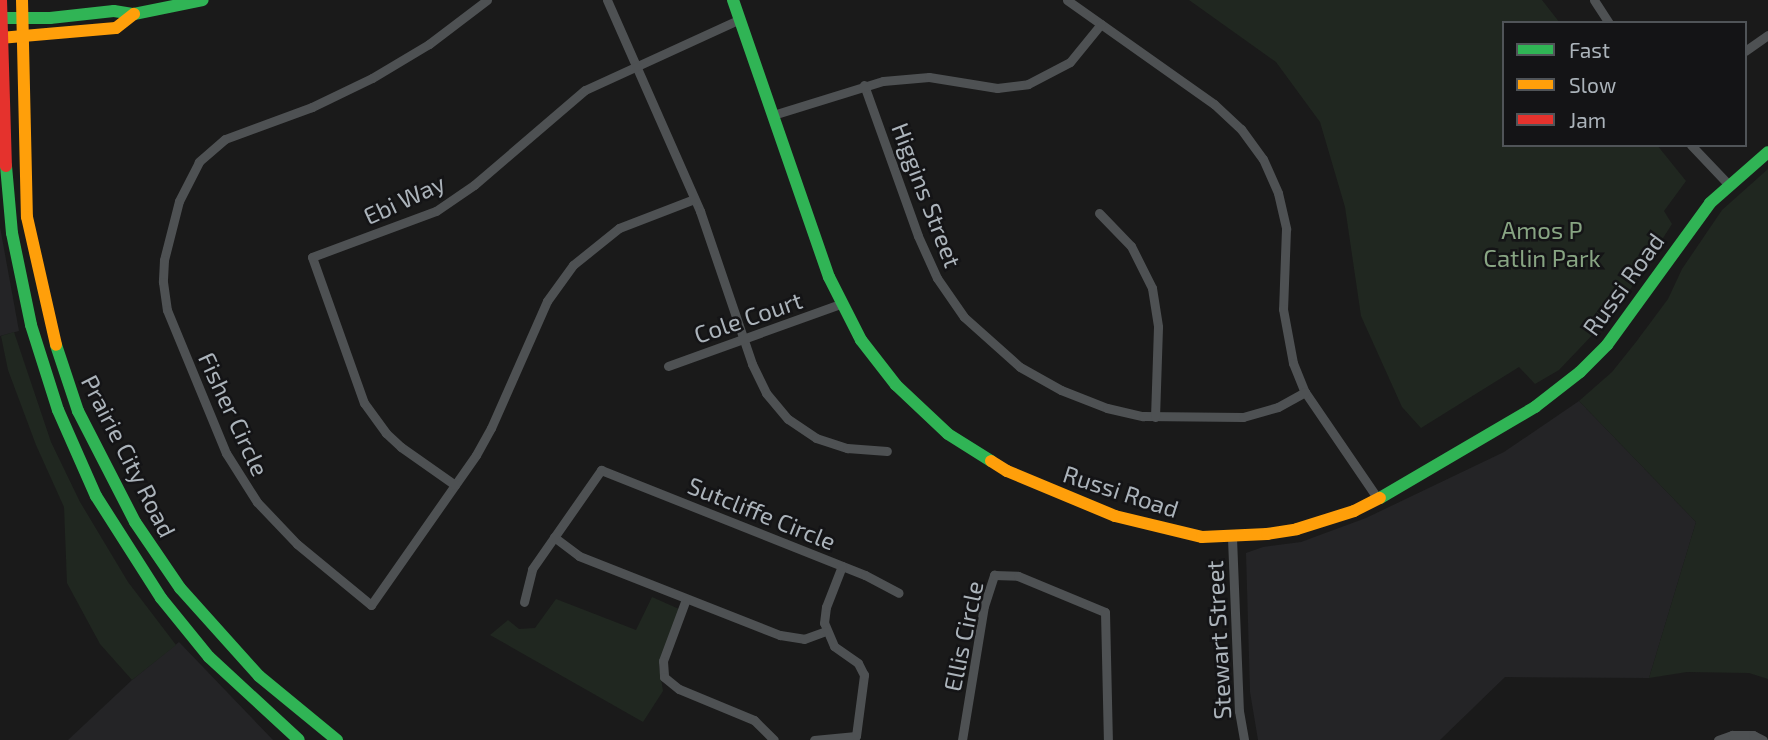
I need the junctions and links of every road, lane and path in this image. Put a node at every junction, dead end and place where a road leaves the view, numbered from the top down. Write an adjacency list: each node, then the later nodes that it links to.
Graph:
1 (1, 0): 10 (main road, Prairie City Road)
2 (22, 0): 11 (main road, Prairie City Road)
3 (203, 0): 9 (main road)
4 (487, 0): 34 (street, Fisher Circle)
5 (607, 0): 19 (street)
6 (733, 0): 12 (main road, Russi Road)
7 (1067, 0): 14 (street)
8 (1594, 0): 13 (street)
9 (134, 14): 11 (main road); 16 (main road)
10 (2, 18): 11 (main road); 17 (main road, Prairie City Road)
11 (23, 18): 16 (main road, Prairie City Road)
12 (740, 19): 19 (street, Ebi Way); 22 (main road, Russi Road)
13 (1608, 21)
14 (1101, 24): 21 (street); 31 (street)
15 (1768, 35): 18 (street)
16 (24, 36): 17 (main road); 44 (main road, Prairie City Road)
17 (2, 38): 20 (main road, Prairie City Road)
18 (1747, 50)
19 (635, 65): 26 (street); 34 (street, Ebi Way)
20 (1, 74): 43 (main road, Prairie City Road)
21 (864, 85): 22 (street); 32 (street, Higgins Street)
22 (773, 115): 28 (main road, Russi Road)
23 (1694, 147): 25 (street)
24 (1768, 152): 25 (main road, Russi Road)
25 (1728, 184): 35 (main road, Russi Road)
26 (694, 199): 29 (street); 34 (street, Fisher Circle)
27 (1099, 213): 32 (street)
28 (840, 304): 29 (street, Cole Court); 37 (main road, Russi Road)
29 (744, 338): 30 (street, Cole Court); 33 (street)
30 (668, 366)
31 (1305, 392): 32 (street, Higgins Street); 35 (street)
32 (1155, 416)
33 (887, 451)
34 (455, 485)
35 (1378, 499): 37 (main road, Russi Road)
36 (554, 537): 38 (street, Sutcliffe Circle); 40 (street); 41 (street)
37 (1232, 538): 49 (street, Stewart Street)
38 (842, 566): 39 (street); 42 (street, Sutcliffe Circle)
39 (899, 593)
40 (686, 599): 42 (street); 45 (street)
41 (524, 602)
42 (826, 631): 46 (street)
43 (299, 740)
44 (337, 740)
45 (774, 740)
46 (814, 740)
47 (962, 740): 48 (street, Ellis Circle)
48 (1108, 740)
49 (1244, 740)
50 (1718, 740): 51 (street)
51 (1763, 740)

